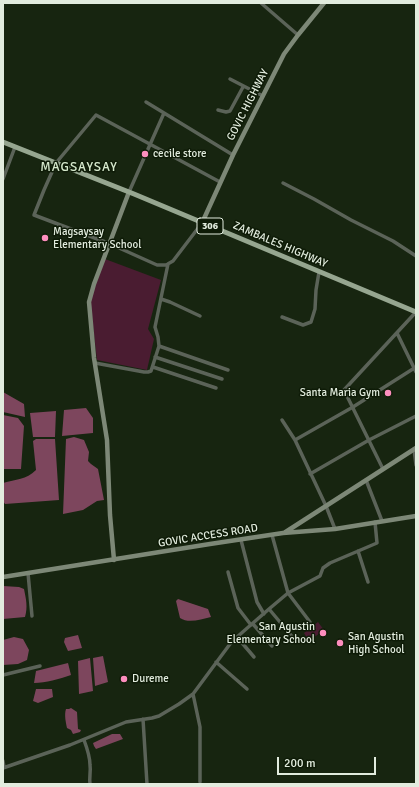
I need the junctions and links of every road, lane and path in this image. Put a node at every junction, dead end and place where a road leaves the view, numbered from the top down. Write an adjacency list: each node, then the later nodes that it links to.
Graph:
1 (261, 3): 3 (street)
2 (324, 3): 3 (main road, GOVIC HIGHWAY)
3 (298, 35): 6 (main road, GOVIC HIGHWAY)
4 (230, 80): 5 (street)
5 (244, 87): 6 (street); 8 (street)
6 (262, 96): 13 (main road, GOVIC HIGHWAY)
7 (146, 102): 9 (street)
8 (218, 110)
9 (164, 112): 11 (street); 13 (street)
10 (3, 142): 12 (main road, ZAMBALES HIGHWAY / 306)
11 (150, 144): 14 (street); 16 (street); 18 (street)
12 (15, 147): 14 (main road, ZAMBALES HIGHWAY / 306); 15 (street)
13 (233, 155): 16 (main road, GOVIC HIGHWAY)
14 (56, 163): 18 (main road, ZAMBALES HIGHWAY / 306); 20 (street)
15 (3, 179)
16 (220, 182): 19 (main road, GOVIC HIGHWAY)
17 (283, 183): 21 (street)
18 (129, 192): 19 (main road, ZAMBALES HIGHWAY / 306); 20 (main road)
19 (202, 223): 22 (street); 23 (main road, ZAMBALES HIGHWAY / 306)
20 (108, 243): 22 (street); 31 (main road)
21 (416, 256)
22 (168, 264): 24 (street)
23 (319, 272): 25 (main road, ZAMBALES HIGHWAY / 306); 27 (street)
24 (161, 299): 26 (street); 29 (street)
25 (416, 312): 28 (street)
26 (200, 316)
27 (282, 317)
28 (397, 333): 33 (street); 37 (street)
29 (159, 346): 30 (street); 34 (street)
30 (155, 357): 32 (street); 35 (street)
31 (95, 363): 32 (street); 56 (main road)
32 (152, 367): 36 (street)
33 (415, 369): 37 (street)
34 (228, 370)
35 (222, 379)
36 (216, 388)
37 (353, 407): 40 (street); 41 (street)
38 (416, 416): 41 (street)
39 (282, 420): 40 (street)
40 (295, 440): 45 (street)
41 (369, 440): 44 (street); 45 (street)
42 (415, 449): 43 (street); 44 (main road)
43 (416, 465)
44 (383, 469): 46 (main road)
45 (310, 474): 47 (street)
46 (366, 480): 47 (main road); 49 (street)
47 (326, 506): 51 (street); 52 (main road)
48 (416, 516): 49 (main road, GOVIC ACCESS ROAD)
49 (382, 521): 50 (main road, GOVIC ACCESS ROAD)
50 (375, 522): 51 (main road, GOVIC ACCESS ROAD); 55 (street)
51 (335, 529): 52 (main road, GOVIC ACCESS ROAD)
52 (283, 533): 53 (main road, GOVIC ACCESS ROAD)
53 (272, 535): 54 (main road, GOVIC ACCESS ROAD); 61 (street)
54 (241, 540): 56 (main road, GOVIC ACCESS ROAD); 63 (street)
55 (358, 551): 60 (street); 61 (street)
56 (114, 560): 58 (main road, GOVIC ACCESS ROAD)
57 (228, 572): 66 (street)
58 (28, 573): 59 (main road, GOVIC ACCESS ROAD); 64 (street)
59 (3, 577)
60 (368, 582)
61 (288, 593): 62 (street); 65 (street)
62 (269, 609): 63 (street); 68 (street)
63 (264, 614): 66 (street)
64 (32, 616)
65 (310, 622)
66 (252, 624): 67 (street); 69 (street)
67 (237, 637): 70 (street); 71 (street)
68 (296, 640)
69 (272, 646)
70 (254, 657)
71 (216, 662): 74 (street); 75 (street)
72 (40, 666): 73 (street)
73 (3, 675)
74 (247, 689)
75 (193, 694): 76 (street); 80 (street)
76 (143, 719): 77 (street); 82 (street)
77 (84, 740): 79 (street); 81 (street)
78 (3, 761): 79 (street)
79 (4, 767)
80 (200, 782)
81 (90, 784)
82 (147, 784)

